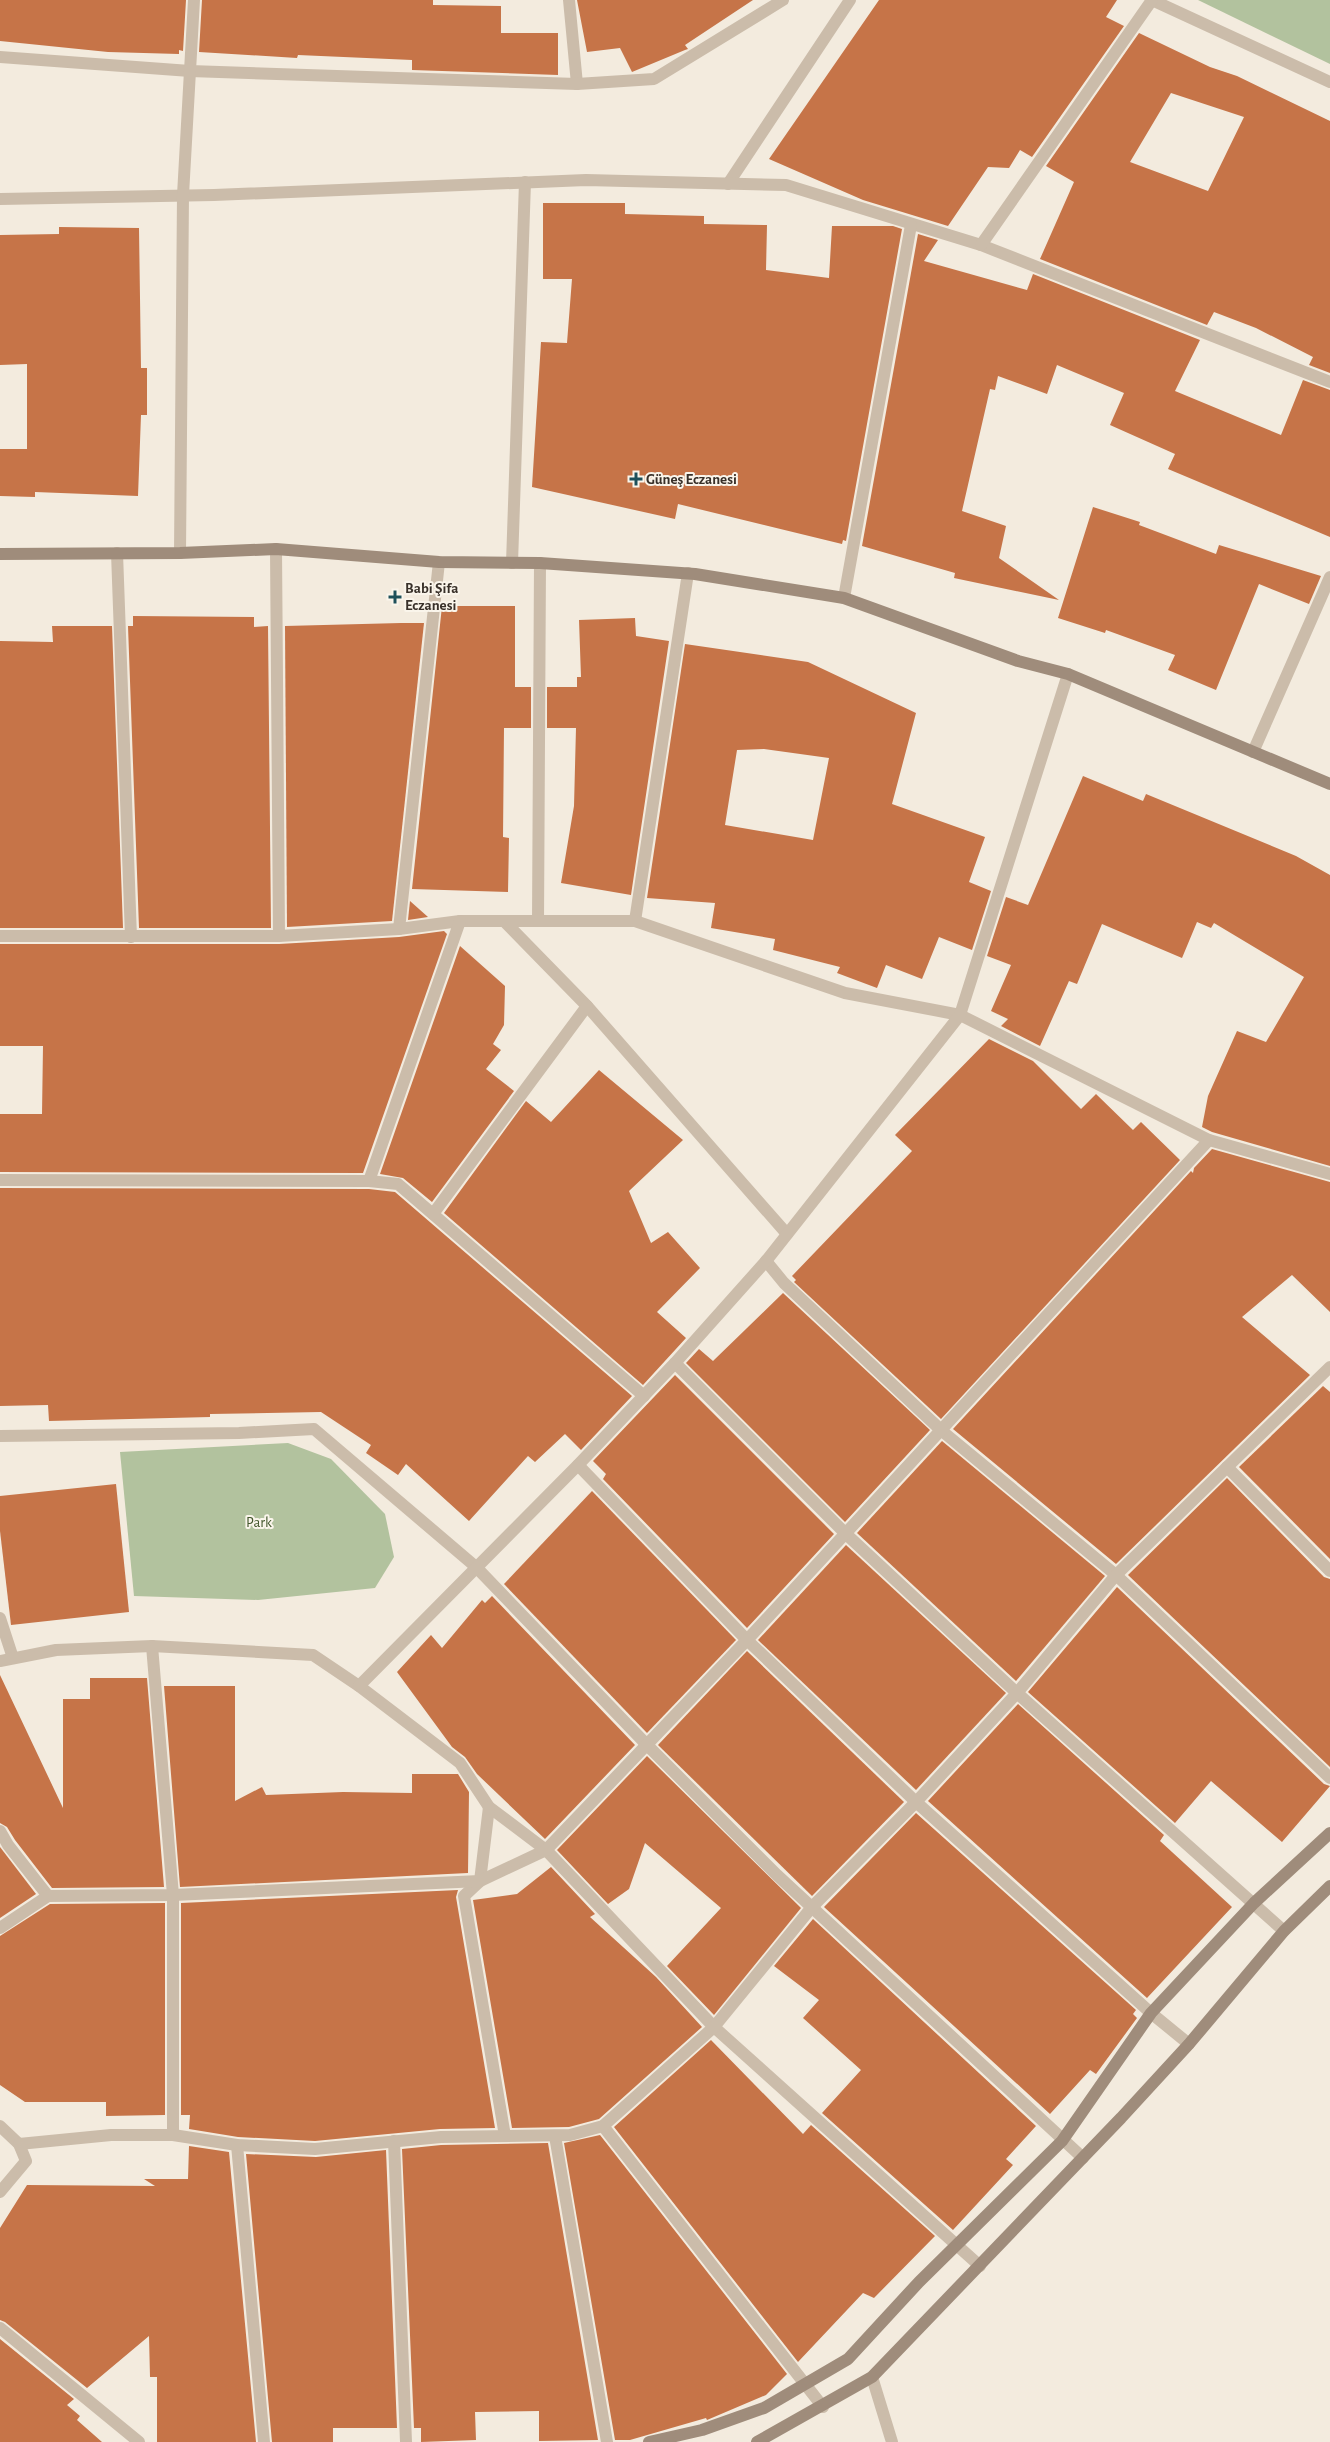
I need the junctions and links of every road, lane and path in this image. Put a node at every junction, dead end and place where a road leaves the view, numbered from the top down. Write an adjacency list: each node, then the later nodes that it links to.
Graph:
1 (194, 0): 6 (street)
2 (569, 0): 8 (street)
3 (782, 0): 8 (street)
4 (848, 1): 10 (street)
5 (0, 57): 6 (street)
6 (190, 71): 8 (street); 11 (street)
7 (1330, 82): 14 (street)
8 (577, 84)
9 (525, 182): 10 (street); 11 (street); 21 (street)
10 (728, 184): 13 (street)
11 (183, 195): 12 (street); 18 (street)
12 (0, 199)
13 (911, 225): 14 (street); 25 (street)
14 (981, 246): 15 (street)
15 (1330, 382)
16 (276, 549): 18 (main road); 20 (main road); 35 (street)
17 (117, 553): 18 (main road); 19 (main road); 36 (street)
18 (180, 553)
19 (0, 554)
20 (439, 562): 21 (main road); 33 (street)
21 (512, 563): 22 (main road)
22 (540, 563): 23 (main road); 31 (street)
23 (688, 573): 25 (main road); 32 (street)
24 (1330, 577): 27 (street)
25 (844, 598): 26 (main road)
26 (1068, 674): 27 (main road); 38 (street)
27 (1254, 752): 28 (main road)
28 (1330, 784)
29 (460, 921): 30 (street); 33 (street); 42 (street)
30 (504, 921): 31 (street); 37 (street)
31 (538, 921): 32 (street)
32 (635, 921): 38 (street)
33 (399, 929): 35 (street)
34 (0, 936): 36 (street)
35 (279, 936): 36 (street)
36 (132, 937)
37 (587, 1006): 43 (street); 44 (street)
38 (960, 1015): 39 (street); 44 (street)
39 (1209, 1140): 40 (street); 49 (street)
40 (1330, 1174)
41 (0, 1180): 42 (street)
42 (369, 1181): 43 (street)
43 (433, 1214): 48 (street)
44 (787, 1234): 45 (street)
45 (766, 1261): 46 (street); 49 (street)
46 (675, 1363): 48 (street); 53 (street)
47 (1329, 1371): 52 (street)
48 (644, 1396): 51 (street)
49 (942, 1431): 53 (street); 56 (street)
50 (0, 1436): 54 (street)
51 (578, 1465): 54 (street); 58 (street)
52 (1227, 1467): 55 (street); 56 (street)
53 (846, 1534): 58 (street); 62 (street)
54 (476, 1567): 61 (street); 63 (street)
55 (1330, 1571)
56 (1116, 1575): 62 (street); 64 (street)
57 (0, 1618): 60 (street)
58 (747, 1640): 63 (street); 65 (street)
59 (152, 1646): 60 (street); 61 (street); 72 (street)
60 (6, 1659)
61 (359, 1686): 66 (street)
62 (1017, 1693): 65 (street); 74 (street)
63 (648, 1745): 69 (street); 75 (street)
64 (1330, 1778)
65 (916, 1802): 75 (street); 78 (street)
66 (489, 1807): 69 (street); 70 (street)
67 (0, 1831): 73 (street)
68 (1330, 1833): 74 (main road)
69 (546, 1850): 70 (street); 79 (street)
70 (480, 1881): 72 (street); 84 (street)
71 (1330, 1886): 77 (main road)
72 (173, 1895): 73 (street); 83 (street)
73 (48, 1896): 76 (street)
74 (1254, 1903): 77 (street); 78 (main road)
75 (812, 1907): 79 (street); 86 (street)
76 (0, 1928)
77 (1284, 1931): 80 (main road)
78 (1151, 2012): 80 (street); 86 (main road)
79 (714, 2027): 82 (street); 92 (street)
80 (1189, 2044): 90 (main road)
81 (0, 2126): 88 (street)
82 (603, 2126): 85 (street); 96 (street)
83 (173, 2135): 88 (street); 89 (street)
84 (505, 2136): 85 (street); 87 (street)
85 (555, 2136): 101 (street)
86 (1062, 2140): 90 (street); 92 (main road)
87 (394, 2141): 89 (street); 100 (street)
88 (19, 2144): 91 (street)
89 (237, 2145): 99 (street)
90 (1083, 2158): 93 (main road)
91 (0, 2192)
92 (957, 2246): 93 (street); 96 (main road)
93 (980, 2266): 95 (main road)
94 (0, 2328): 98 (street)
95 (872, 2378): 97 (main road); 104 (street)
96 (805, 2385): 97 (street); 102 (main road)
97 (823, 2407): 103 (main road)
98 (140, 2442)
99 (264, 2442)
100 (406, 2442)
101 (607, 2442)
102 (649, 2442)
103 (757, 2442)
104 (892, 2442)

